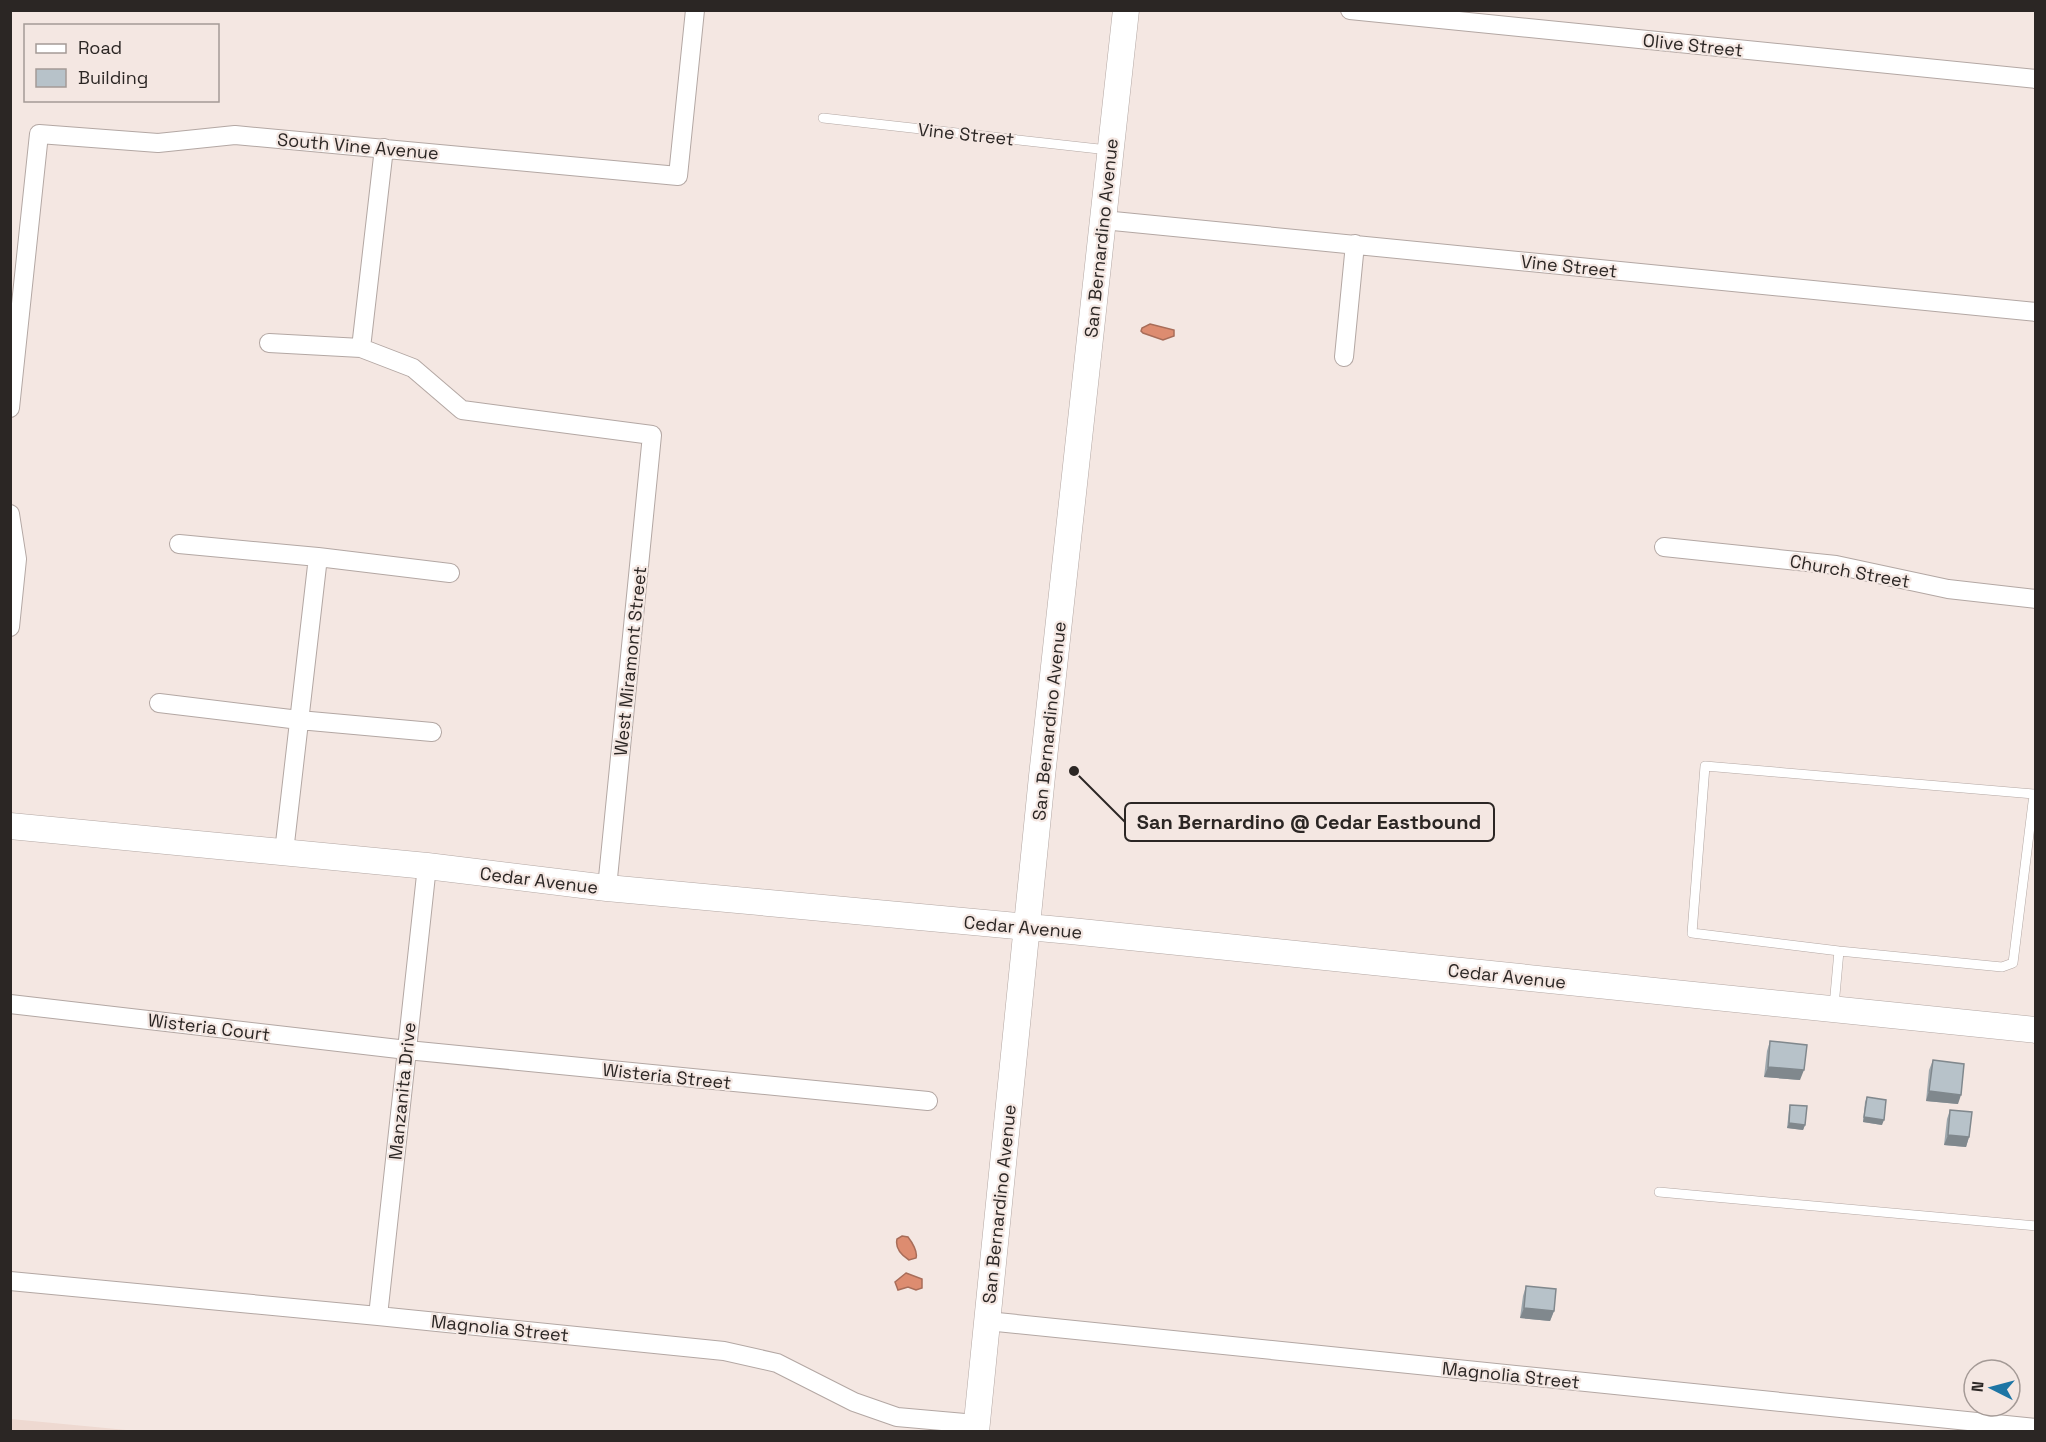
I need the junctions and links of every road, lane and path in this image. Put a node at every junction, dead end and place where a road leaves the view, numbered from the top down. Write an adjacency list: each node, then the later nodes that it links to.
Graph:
1 (695, 10): 7 (street, South Vine Avenue)
2 (1126, 10): 8 (main road, San Bernardino Avenue)
3 (1350, 10): 4 (street, Olive Street)
4 (1430, 15): 5 (street, Olive Street)
5 (2036, 79)
6 (823, 118): 8 (lane, Vine Street)
7 (384, 148): 13 (street); 15 (street, South Vine Avenue)
8 (1110, 150): 9 (main road, San Bernardino Avenue)
9 (1103, 220): 10 (street, Vine Street); 30 (main road, San Bernardino Avenue)
10 (1355, 244): 11 (street, Vine Street); 14 (street)
11 (2036, 312)
12 (269, 343): 13 (street)
13 (361, 348): 29 (street, West Miramont Street)
14 (1344, 357)
15 (10, 408)
16 (10, 514): 22 (street)
17 (178, 544): 19 (street)
18 (1664, 547): 21 (street, Church Street)
19 (318, 557): 20 (street); 24 (street)
20 (450, 573)
21 (2036, 599)
22 (10, 627)
23 (159, 703): 24 (street)
24 (299, 720): 25 (street); 27 (street)
25 (432, 732)
26 (10, 826): 27 (main road, Cedar Avenue)
27 (284, 852): 28 (main road, Cedar Avenue)
28 (427, 866): 29 (main road, Cedar Avenue); 35 (street, Manzanita Drive)
29 (607, 888): 30 (main road, Cedar Avenue)
30 (1027, 927): 33 (main road, Cedar Avenue); 41 (main road, San Bernardino Avenue)
31 (1839, 951): 31 (lane); 33 (lane)
32 (10, 1004): 35 (street, Wisteria Court)
33 (1833, 1009): 34 (main road, Cedar Avenue)
34 (2036, 1030)
35 (407, 1050): 36 (street, Wisteria Street); 40 (street, Manzanita Drive)
36 (928, 1101)
37 (1659, 1192): 38 (lane)
38 (2036, 1226)
39 (10, 1281): 40 (street, Magnolia Street)
40 (378, 1316): 42 (street, Magnolia Street)
41 (987, 1321): 42 (main road, San Bernardino Avenue); 43 (street, Magnolia Street)
42 (976, 1428)
43 (2036, 1428)

